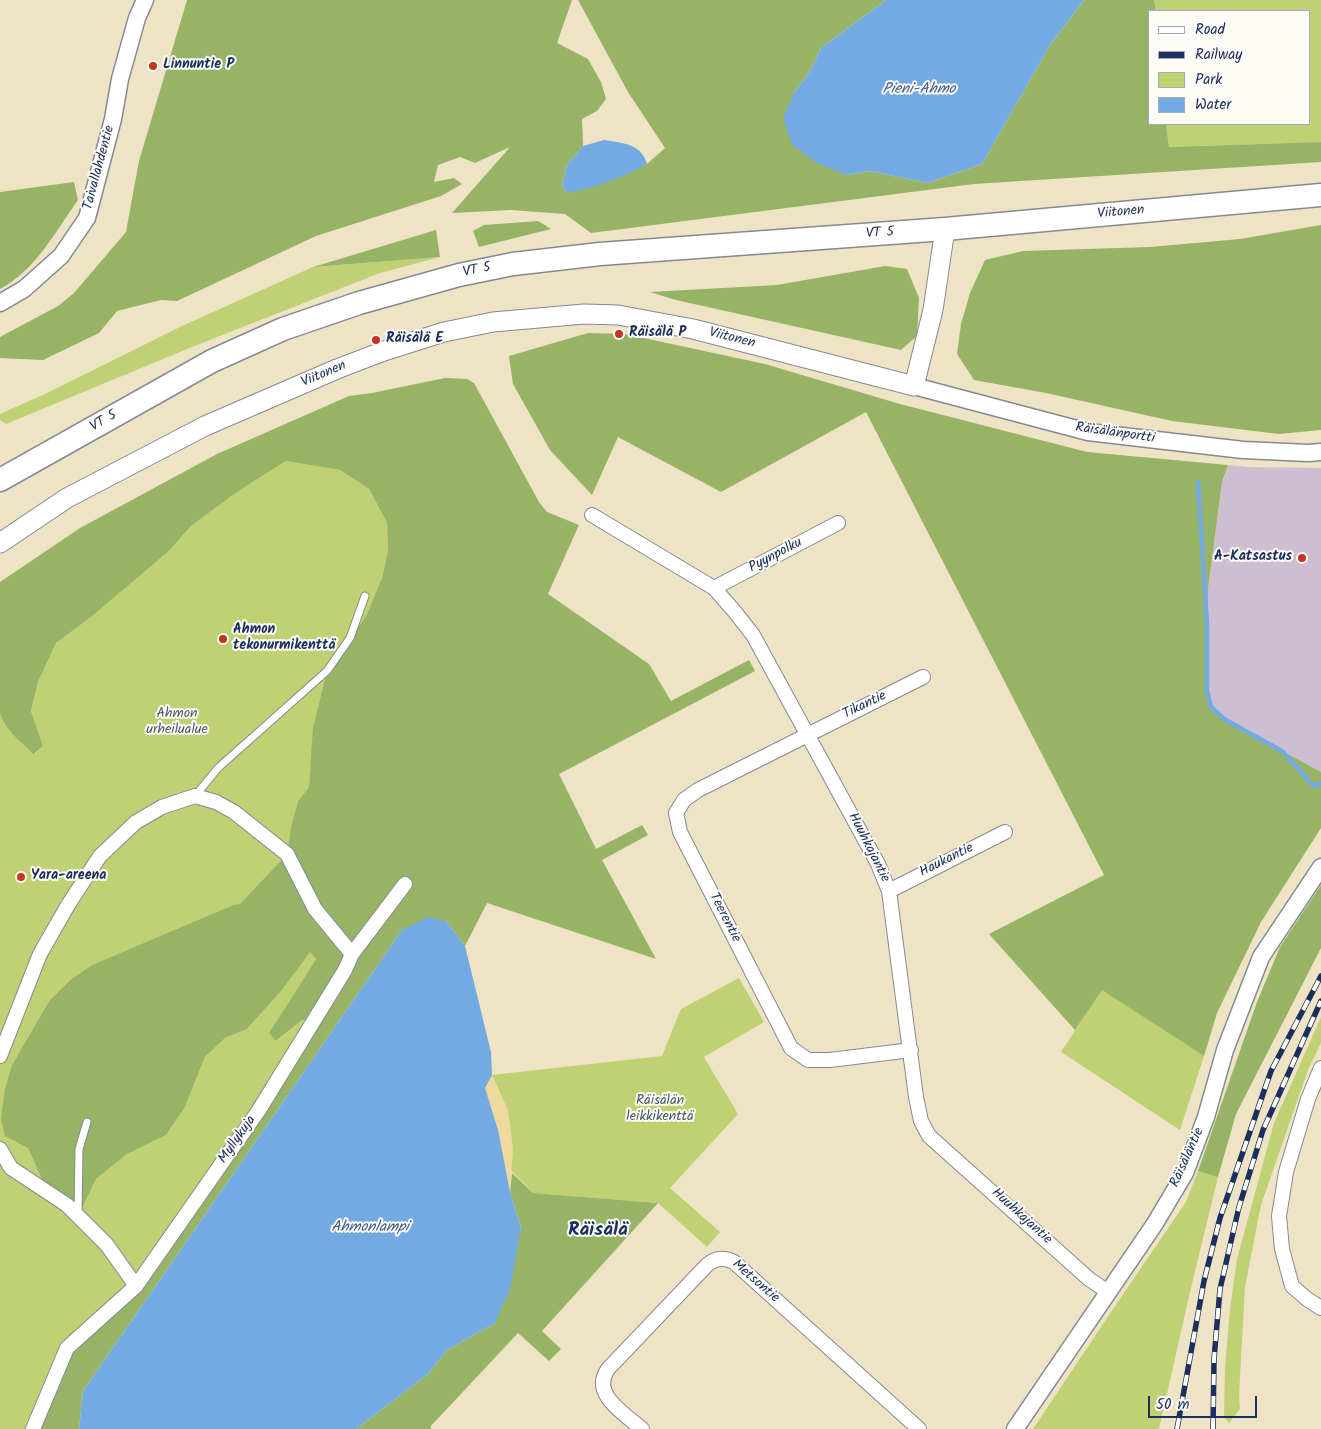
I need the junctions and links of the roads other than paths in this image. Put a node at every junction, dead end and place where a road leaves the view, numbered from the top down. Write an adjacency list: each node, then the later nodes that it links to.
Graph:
1 (145, 0): 4 (street, Taivallahdentie)
2 (1321, 195): 3 (highway, Viitonen)
3 (945, 229): 5 (main road); 7 (highway, VT 5)
4 (0, 303)
5 (914, 386): 6 (street, Räisälänportti); 12 (main road, Viitonen)
6 (1321, 452)
7 (48, 454): 8 (highway, VT 5); 9 (highway, VT 5)
8 (0, 480)
9 (0, 486)
10 (592, 514): 13 (street, Huuhkajantie)
11 (838, 523): 13 (street, Pyynpolku)
12 (0, 543)
13 (714, 588): 16 (street, Huuhkajantie)
14 (365, 596): 17 (lane)
15 (922, 677): 16 (street, Tikantie)
16 (807, 734): 21 (street, Huuhkajantie); 23 (street, Teerentie)
17 (195, 796): 22 (street); 24 (street)
18 (1005, 832): 21 (street, Haukantie)
19 (1321, 866): 30 (street, Räisäläntie)
20 (405, 884): 22 (street, Myllykuja)
21 (889, 891): 23 (street, Huuhkajantie)
22 (352, 954): 29 (street, Myllykuja)
23 (911, 1050): 30 (street, Huuhkajantie)
24 (0, 1056)
25 (1321, 1068): 31 (street)
26 (87, 1122): 28 (lane)
27 (0, 1149): 28 (street)
28 (78, 1216): 29 (street)
29 (136, 1286): 32 (street, Myllykuja)
30 (1108, 1292): 35 (street, Räisäläntie)
31 (1321, 1308)
32 (33, 1429)
33 (642, 1429): 34 (street, Metsontie)
34 (919, 1429)
35 (1015, 1429)

